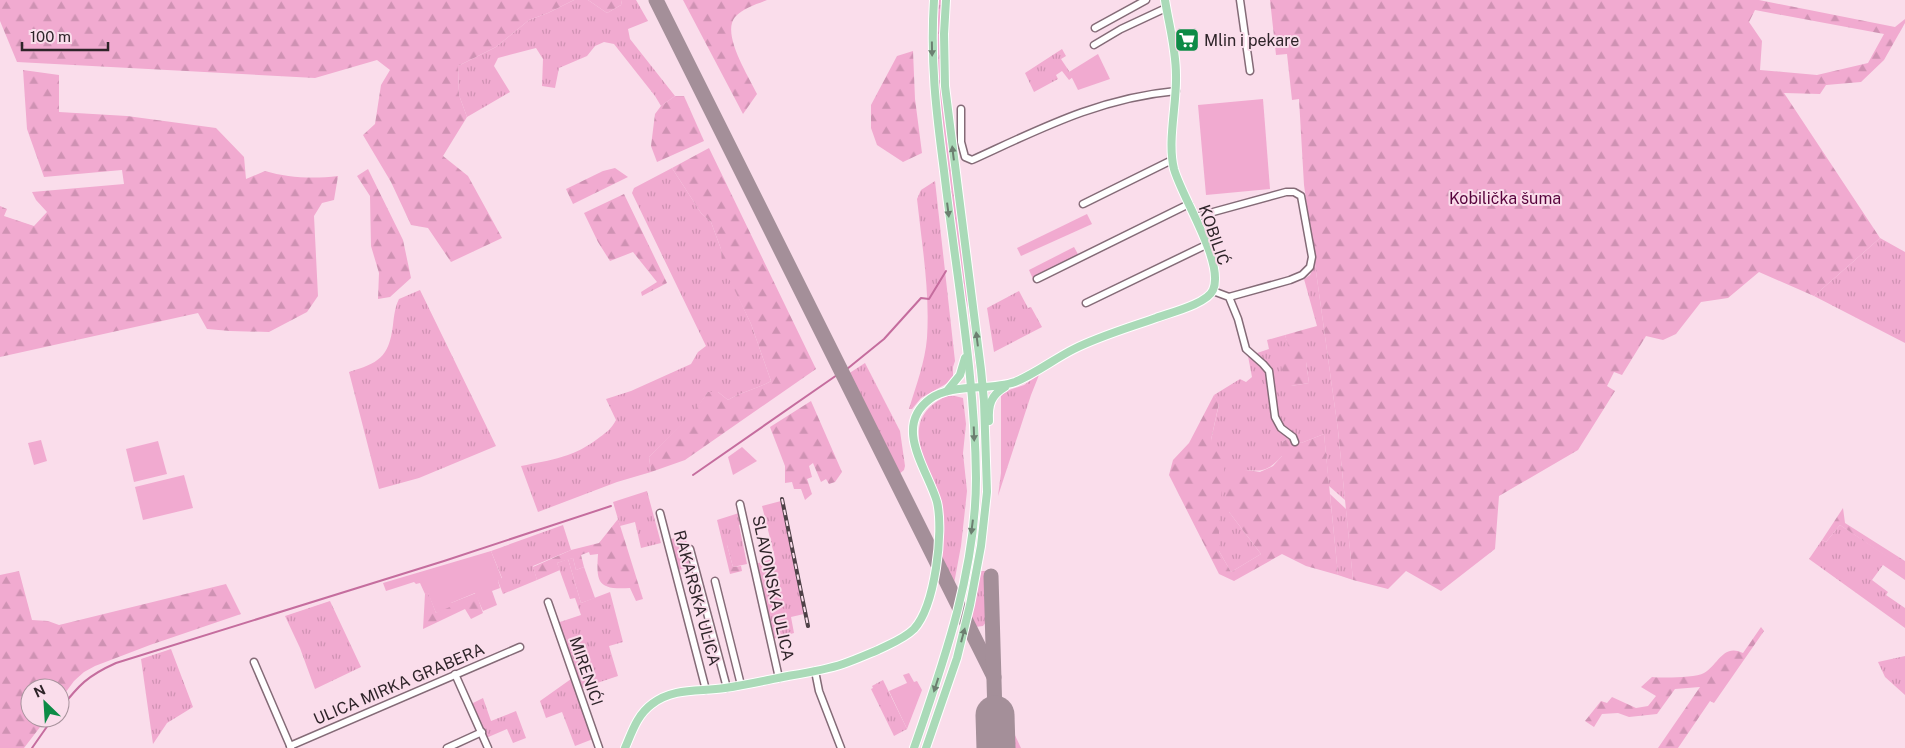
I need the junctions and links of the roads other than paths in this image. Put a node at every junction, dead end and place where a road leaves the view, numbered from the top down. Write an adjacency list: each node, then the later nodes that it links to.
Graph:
1 (934, 0): 20 (main road, one-way to 20)
2 (946, 0): 22 (main road, one-way to 2)
3 (1146, 0): 6 (street)
4 (1240, 0): 8 (street)
5 (1166, 4): 7 (street); 9 (main road, KOBILIĆ)
6 (1095, 28)
7 (1094, 45)
8 (1250, 71)
9 (1176, 91): 10 (street); 11 (main road, KOBILIĆ)
10 (961, 109)
11 (1172, 160): 12 (street); 13 (main road, KOBILIĆ)
12 (1083, 204)
13 (1189, 204): 14 (main road, KOBILIĆ); 16 (street)
14 (1195, 218): 15 (main road, KOBILIĆ); 18 (street)
15 (1206, 245): 17 (main road, KOBILIĆ); 19 (street)
16 (1037, 279)
17 (1213, 291): 18 (street); 21 (main road, KOBILIĆ)
18 (1229, 297): 25 (street)
19 (1086, 303)
20 (967, 352): 23 (main road); 24 (main road)
21 (1009, 384): 22 (main road, KOBILIĆ); 26 (main road)
22 (982, 388): 23 (main road, KOBILIĆ); 26 (main road)
23 (971, 389): 24 (main road, KOBILIĆ); 47 (main road, one-way to 47)
24 (946, 392): 34 (main road, RAKARSKA ULICA)
25 (1295, 442)
26 (986, 468): 48 (main road, one-way to 26)
27 (740, 504): 36 (street, SLAVONSKA ULICA)
28 (660, 513): 39 (street, RAKARSKA ULICA)
29 (690, 549): 38 (street)
30 (715, 580): 37 (street)
31 (548, 602): 44 (street, MIRENIĆI)
32 (520, 647): 35 (street, ULICA MIRKA GRABERA)
33 (254, 662): 41 (street)
34 (815, 671): 36 (main road, RAKARSKA ULICA); 46 (street)
35 (456, 674): 40 (street); 41 (street, ULICA MIRKA GRABERA)
36 (778, 678): 37 (main road, RAKARSKA ULICA)
37 (741, 685): 38 (main road, RAKARSKA ULICA)
38 (727, 688): 39 (main road, RAKARSKA ULICA)
39 (706, 690): 45 (main road, RAKARSKA ULICA)
40 (482, 732): 42 (street); 43 (street)
41 (290, 747)
42 (447, 748)
43 (488, 748)
44 (599, 748)
45 (625, 748)
46 (841, 748)
47 (914, 748)
48 (926, 748)

